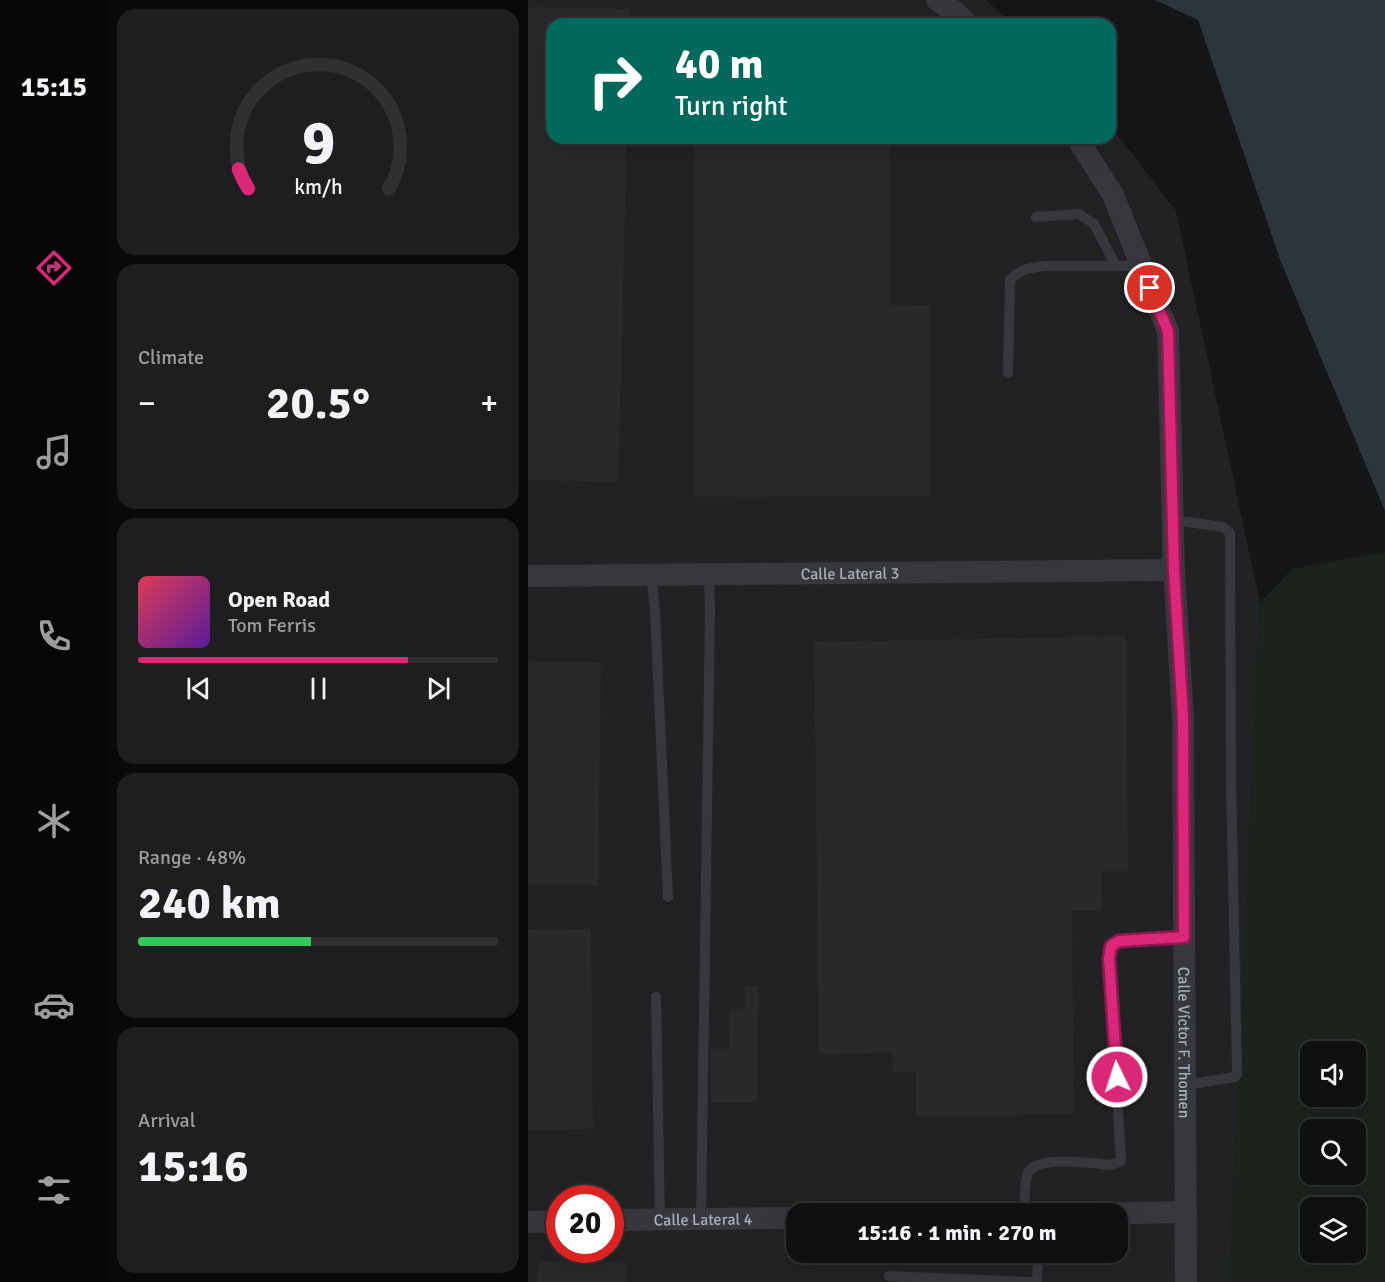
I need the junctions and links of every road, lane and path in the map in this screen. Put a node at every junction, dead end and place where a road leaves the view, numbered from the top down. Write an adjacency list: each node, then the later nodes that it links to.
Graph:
1 (937, 0): 2 (street)
2 (962, 18)
3 (1081, 144): 6 (street, Calle Víctor F. Thomen)
4 (1036, 217): 5 (lane)
5 (1116, 266): 6 (lane); 7 (lane)
6 (1141, 266): 8 (street, Calle Víctor F. Thomen)
7 (1008, 373)
8 (1173, 520): 9 (street, Calle Víctor F. Thomen); 16 (lane)
9 (1174, 570): 11 (street, Calle Lateral 3); 14 (street, Calle Víctor F. Thomen)
10 (651, 574): 11 (street, Calle Lateral 3); 12 (street, Calle Lateral 3); 13 (lane)
11 (709, 574): 21 (lane)
12 (528, 576)
13 (668, 897)
14 (1184, 937): 16 (street, Calle Víctor F. Thomen); 17 (lane)
15 (656, 997): 22 (lane)
16 (1185, 1085): 18 (street, Calle Víctor F. Thomen)
17 (1025, 1203)
18 (1185, 1212): 19 (street); 30 (street, Calle Víctor F. Thomen)
19 (1128, 1213)
20 (786, 1218): 21 (street, Calle Lateral 4)
21 (701, 1219): 22 (street, Calle Lateral 4)
22 (660, 1220): 24 (street, Calle Lateral 4)
23 (546, 1221): 25 (street)
24 (624, 1221)
25 (528, 1222)
26 (1038, 1263): 29 (lane)
27 (890, 1276): 28 (lane)
28 (1030, 1282)
29 (1037, 1282)
30 (1186, 1282)

